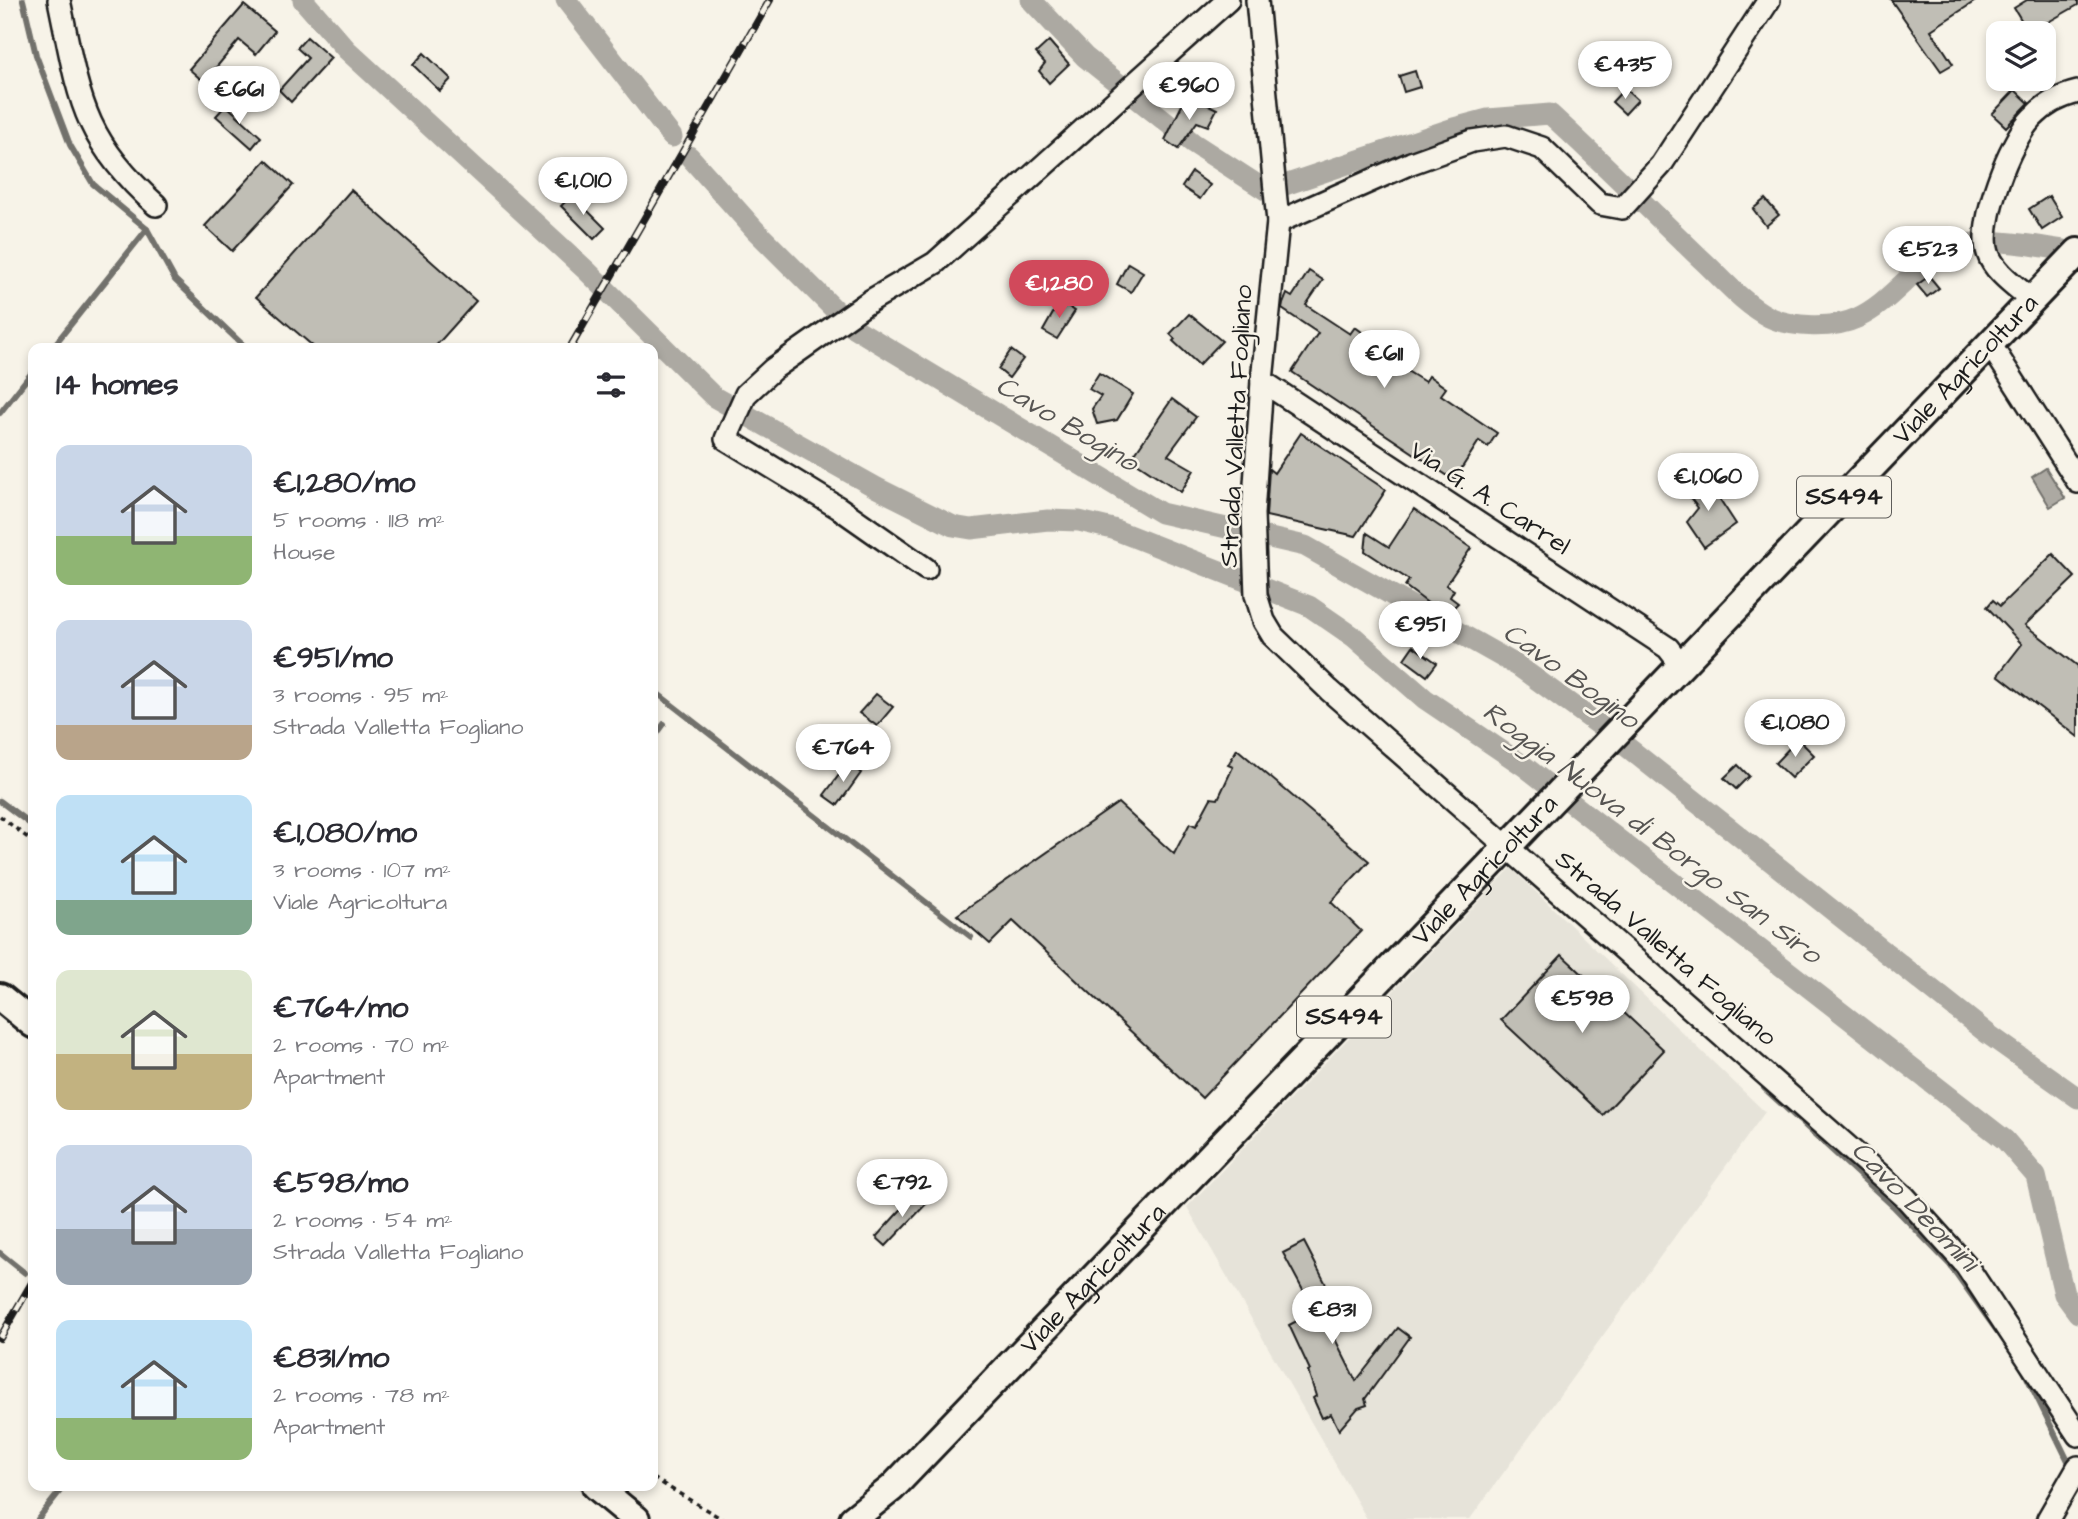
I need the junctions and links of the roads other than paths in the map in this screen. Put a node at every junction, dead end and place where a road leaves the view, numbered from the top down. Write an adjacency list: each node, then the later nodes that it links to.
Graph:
1 (60, 0): 6 (street)
2 (1228, 0): 13 (street)
3 (1257, 0): 7 (street, Strada Valletta Fogliano)
4 (1769, 0): 7 (street)
5 (2078, 92): 9 (street)
6 (156, 205)
7 (1277, 214): 11 (street, Strada Valletta Fogliano)
8 (2071, 260): 9 (main road, Viale Agricoltura / SS494)
9 (2032, 300): 10 (main road, Viale Agricoltura / SS494)
10 (1990, 344): 12 (street); 14 (main road, Viale Agricoltura / SS494)
11 (1262, 381): 14 (street, Via G. A. Carrel); 15 (street, Strada Valletta Fogliano)
12 (2078, 482)
13 (926, 569)
14 (1682, 666): 15 (main road, Viale Agricoltura / SS494)
15 (1507, 846): 18 (street, Strada Valletta Fogliano); 20 (main road, Viale Agricoltura / SS494)
16 (0, 997): 17 (main road)
17 (28, 1020)
18 (2078, 1435)
19 (2074, 1473): 25 (street)
20 (892, 1488): 23 (main road, Viale Agricoltura / SS494); 24 (main road, Viale Agricoltura / SS494)
21 (602, 1491): 22 (main road)
22 (636, 1519)
23 (853, 1519)
24 (873, 1519)
25 (2048, 1519)

